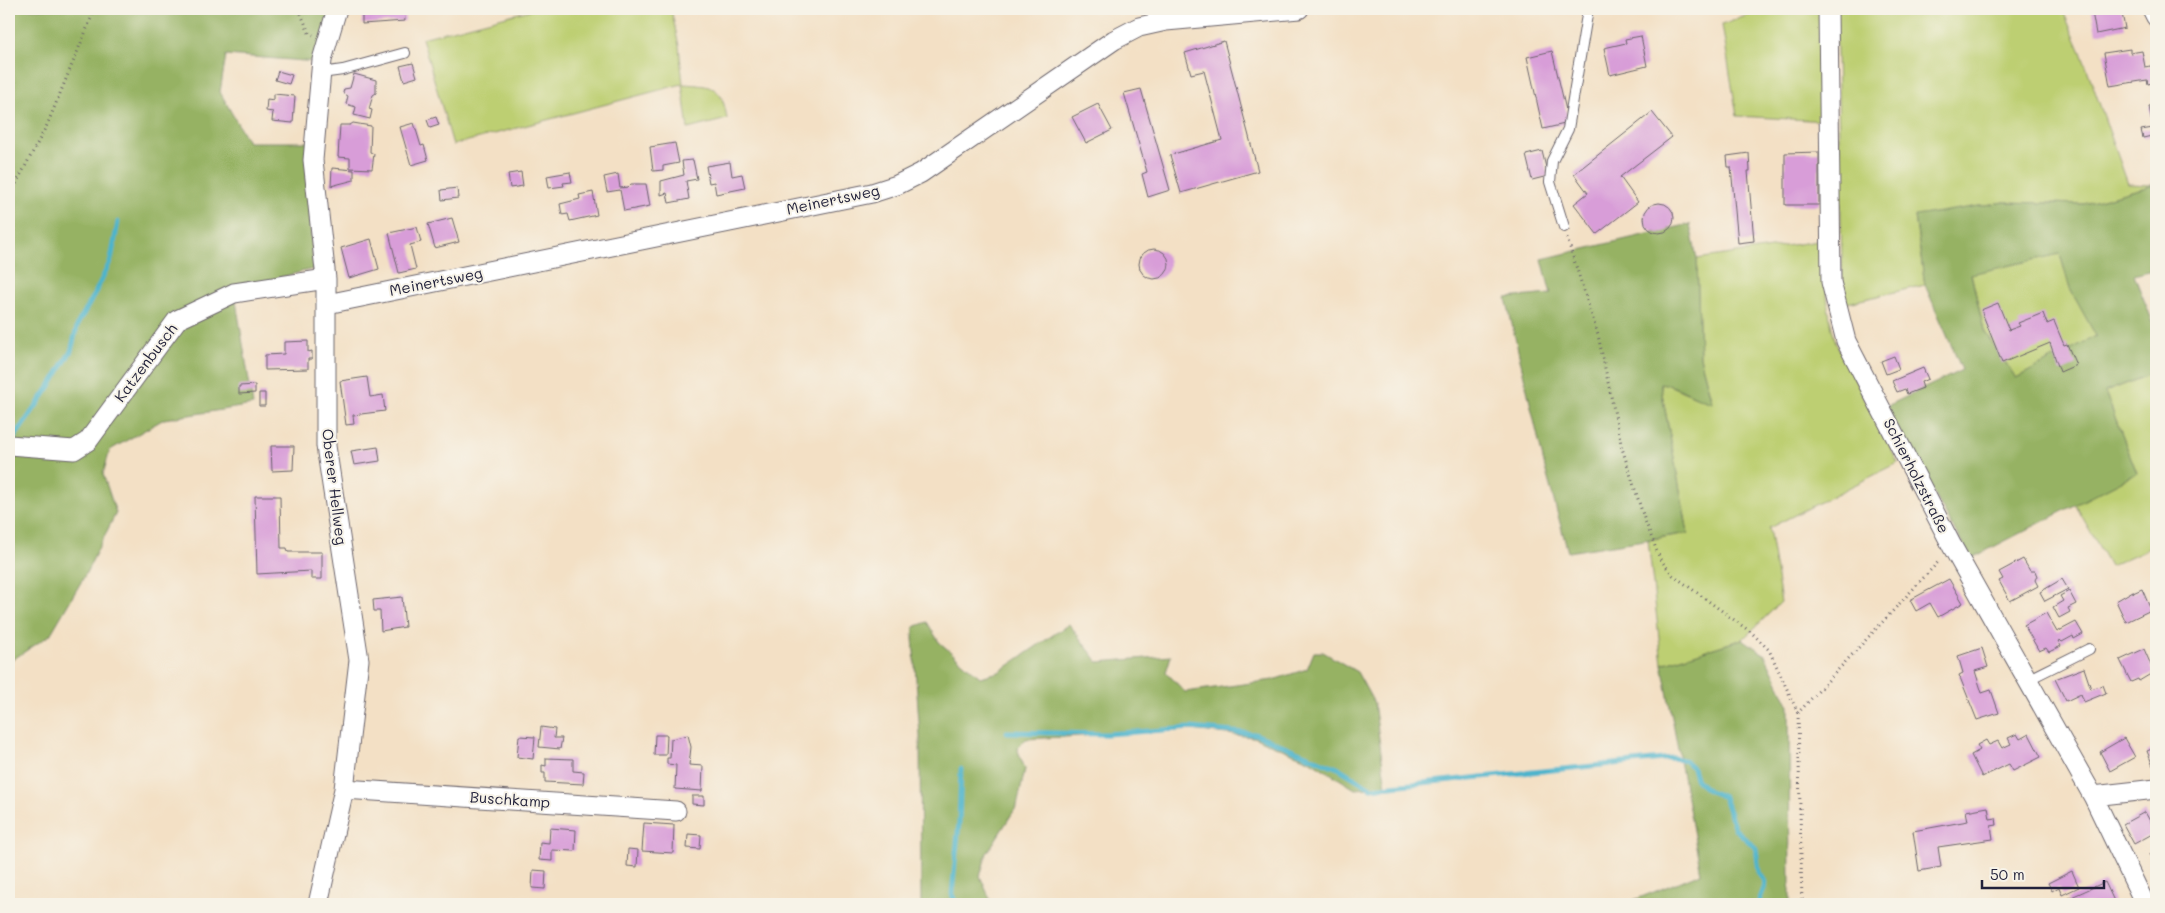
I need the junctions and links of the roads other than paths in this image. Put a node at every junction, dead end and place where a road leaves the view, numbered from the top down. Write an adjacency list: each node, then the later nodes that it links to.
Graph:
1 (337, 9): 8 (street, Oberer Hellweg)
2 (1299, 9): 11 (street, Meinertsweg)
3 (1588, 9): 9 (lane)
4 (1828, 9): 14 (street, Schierholzstraße)
5 (2152, 9): 6 (street)
6 (2156, 17)
7 (405, 53): 8 (lane)
8 (321, 73): 10 (street, Oberer Hellweg)
9 (1564, 227)
10 (326, 279): 11 (street, Oberer Hellweg); 12 (street, Katzenbusch)
11 (326, 304): 15 (street, Oberer Hellweg)
12 (9, 445)
13 (2090, 649): 14 (lane)
14 (2027, 680): 17 (street, Schierholzstraße)
15 (344, 789): 18 (street, Buschkamp); 19 (street, Oberer Hellweg)
16 (2156, 789): 17 (street)
17 (2093, 796): 20 (street, Schierholzstraße)
18 (676, 811)
19 (318, 904)
20 (2145, 904)

